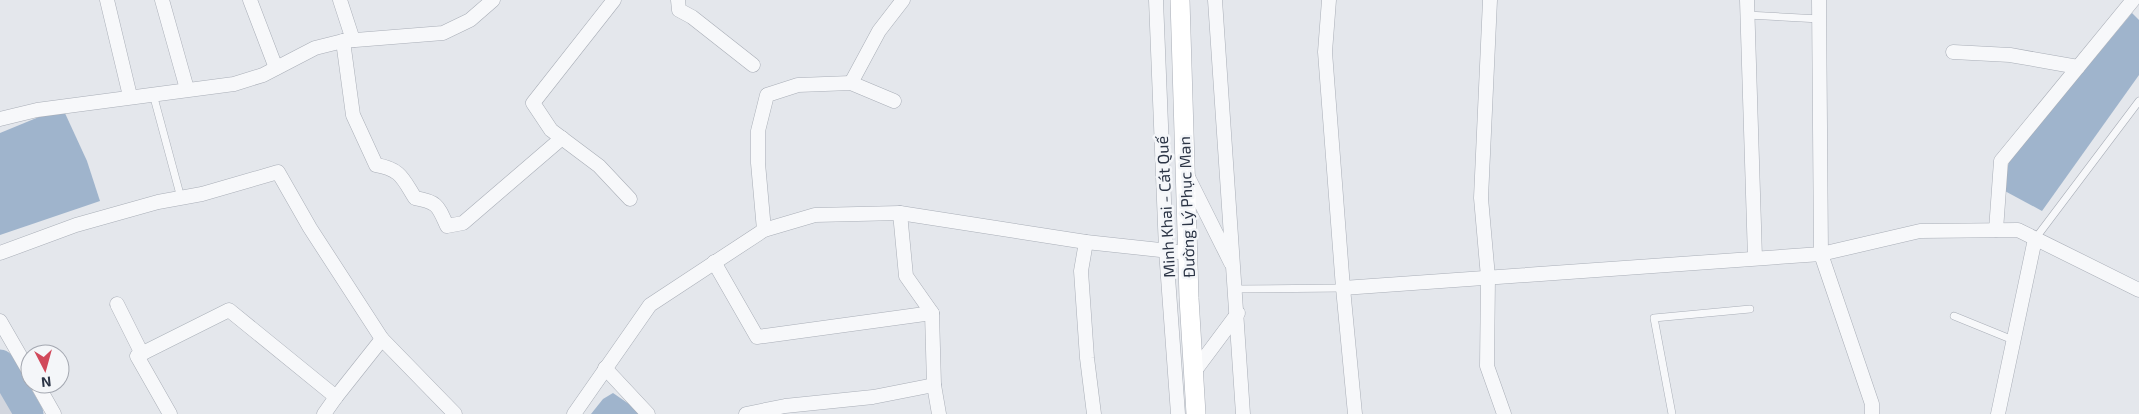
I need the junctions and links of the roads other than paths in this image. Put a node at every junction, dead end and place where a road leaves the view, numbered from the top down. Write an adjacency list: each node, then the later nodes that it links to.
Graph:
1 (107, 0): 27 (street)
2 (162, 0): 25 (street)
3 (250, 0): 23 (street)
4 (340, 0): 19 (street)
5 (493, 0): 19 (street)
6 (614, 0): 31 (street)
7 (678, 0): 21 (street)
8 (903, 0): 24 (street)
9 (1156, 0): 40 (street, Minh Khai - Cát Quế)
10 (1180, 0): 32 (main road, Đường Lý Phục Man)
11 (1215, 0): 46 (street)
12 (1329, 0): 48 (street)
13 (1490, 0): 47 (street)
14 (1747, 0): 17 (street)
15 (1819, 0): 18 (street)
16 (2134, 0): 22 (street)
17 (1747, 15): 18 (lane); 44 (street)
18 (1820, 19): 43 (street)
19 (348, 41): 23 (street); 31 (street)
20 (1953, 52): 22 (street)
21 (753, 65)
22 (2078, 67): 37 (street)
23 (276, 68): 25 (street)
24 (851, 83): 28 (street); 36 (street)
25 (187, 89): 26 (street)
26 (153, 94): 27 (street); 33 (lane)
27 (130, 96): 30 (street)
28 (894, 100)
29 (2139, 101): 38 (lane)
30 (0, 119)
31 (562, 138): 34 (street)
32 (1185, 172): 42 (main road, Đường Lý Phục Man); 46 (street)
33 (181, 198): 41 (street); 57 (street)
34 (630, 200)
35 (900, 213): 36 (street); 39 (street); 54 (street)
36 (764, 230): 45 (street)
37 (1996, 230): 38 (street); 43 (street)
38 (2035, 239): 50 (street); 58 (street)
39 (1086, 242): 40 (street); 74 (street)
40 (1166, 250): 42 (street); 75 (street, Minh Khai - Cát Quế)
41 (0, 253)
42 (1188, 253): 62 (main road, Đường Lý Phục Man)
43 (1821, 254): 44 (street); 81 (street)
44 (1755, 258): 47 (street)
45 (714, 262): 54 (street); 61 (street)
46 (1234, 271): 49 (street)
47 (1488, 277): 48 (street); 79 (street)
48 (1343, 288): 49 (lane); 78 (street)
49 (1236, 289): 53 (street)
50 (2139, 290)
51 (117, 304): 59 (street)
52 (1750, 309): 80 (lane)
53 (1238, 312): 62 (street); 77 (street)
54 (932, 313): 63 (street)
55 (1954, 316): 58 (lane)
56 (0, 322): 60 (street)
57 (382, 338): 65 (street); 69 (street)
58 (2013, 340): 82 (street)
59 (142, 354): 65 (street); 67 (street)
60 (20, 356)
61 (605, 368): 70 (street); 71 (street)
62 (1194, 372): 76 (main road, Đường Lý Phục Man)
63 (934, 385): 72 (street); 73 (street)
64 (42, 394): 66 (street)
65 (336, 397): 68 (street)
66 (54, 414)
67 (170, 414)
68 (324, 414)
69 (455, 414)
70 (574, 414)
71 (648, 414)
72 (746, 414)
73 (939, 414)
74 (1094, 414)
75 (1178, 414)
76 (1196, 414)
77 (1243, 414)
78 (1355, 414)
79 (1504, 414)
80 (1672, 414)
81 (1872, 414)
82 (1998, 414)

